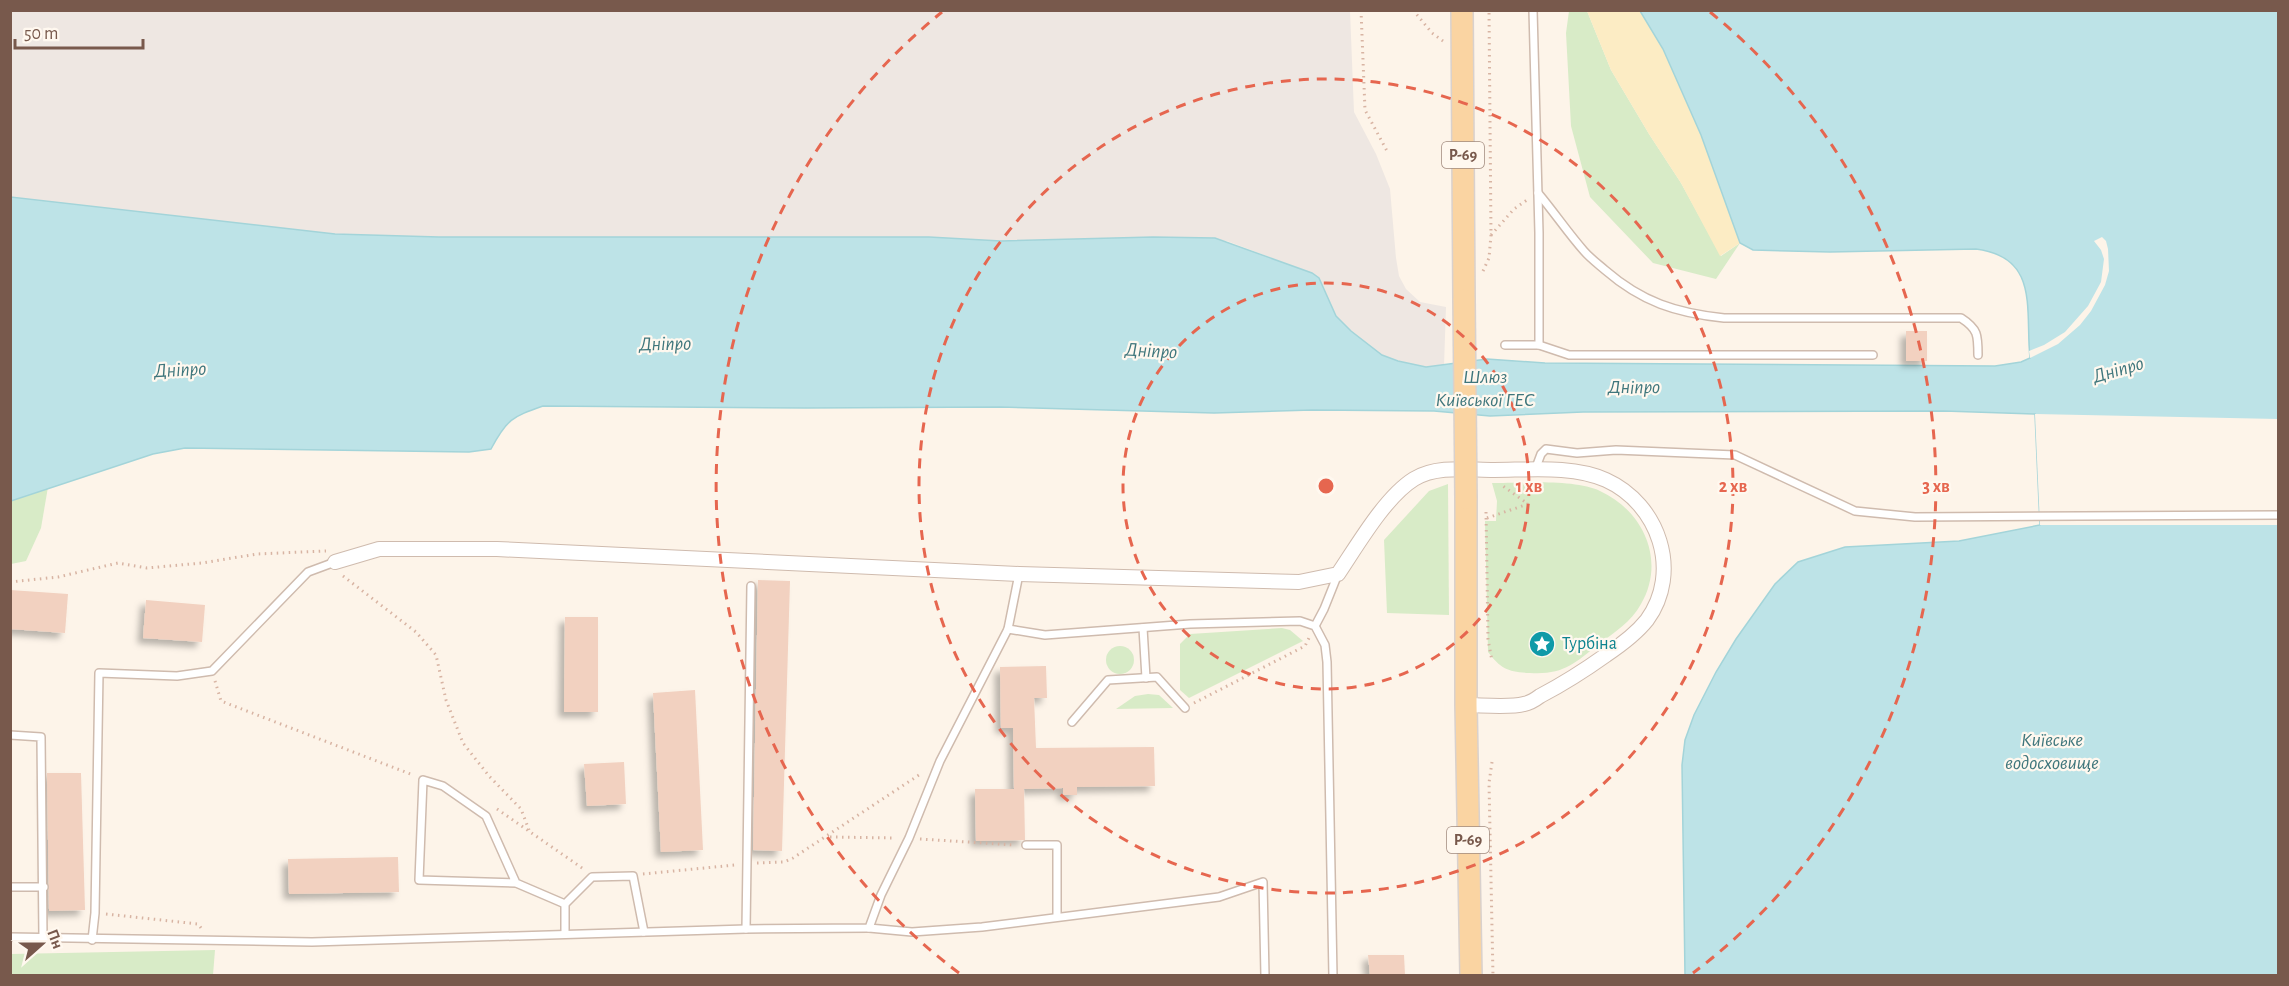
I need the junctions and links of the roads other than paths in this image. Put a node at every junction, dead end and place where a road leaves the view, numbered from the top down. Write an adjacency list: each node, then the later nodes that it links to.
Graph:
1 (1462, 10): 18 (main road, Р-69, bridge)
2 (1533, 10): 3 (lane)
3 (1538, 193): 5 (lane); 7 (lane)
4 (1505, 345): 5 (lane)
5 (1539, 345): 6 (lane)
6 (1873, 355)
7 (1978, 355)
8 (1535, 470): 9 (lane); 12 (street); 18 (street)
9 (2278, 515)
10 (334, 562): 11 (street); 34 (lane)
11 (1019, 574): 12 (street); 16 (lane)
12 (1338, 574): 14 (lane)
13 (751, 586): 29 (lane)
14 (1315, 626): 15 (lane); 36 (lane)
15 (1143, 628): 16 (lane); 17 (lane)
16 (1008, 629): 28 (lane)
17 (1146, 678): 19 (lane); 20 (lane)
18 (1466, 705): 37 (main road, Р-69)
19 (1185, 708)
20 (1072, 722)
21 (10, 735): 25 (lane)
22 (1026, 845): 27 (lane)
23 (516, 883): 23 (lane); 26 (lane)
24 (10, 887): 25 (lane)
25 (44, 887): 33 (lane)
26 (565, 904): 30 (lane); 31 (lane)
27 (1057, 916): 28 (lane); 35 (lane)
28 (869, 928): 29 (lane)
29 (746, 929): 30 (lane)
30 (644, 932): 31 (lane)
31 (565, 934): 34 (lane)
32 (10, 937): 33 (lane)
33 (43, 938): 34 (lane)
34 (92, 940)
35 (1265, 975)
36 (1333, 975)
37 (1471, 975)

